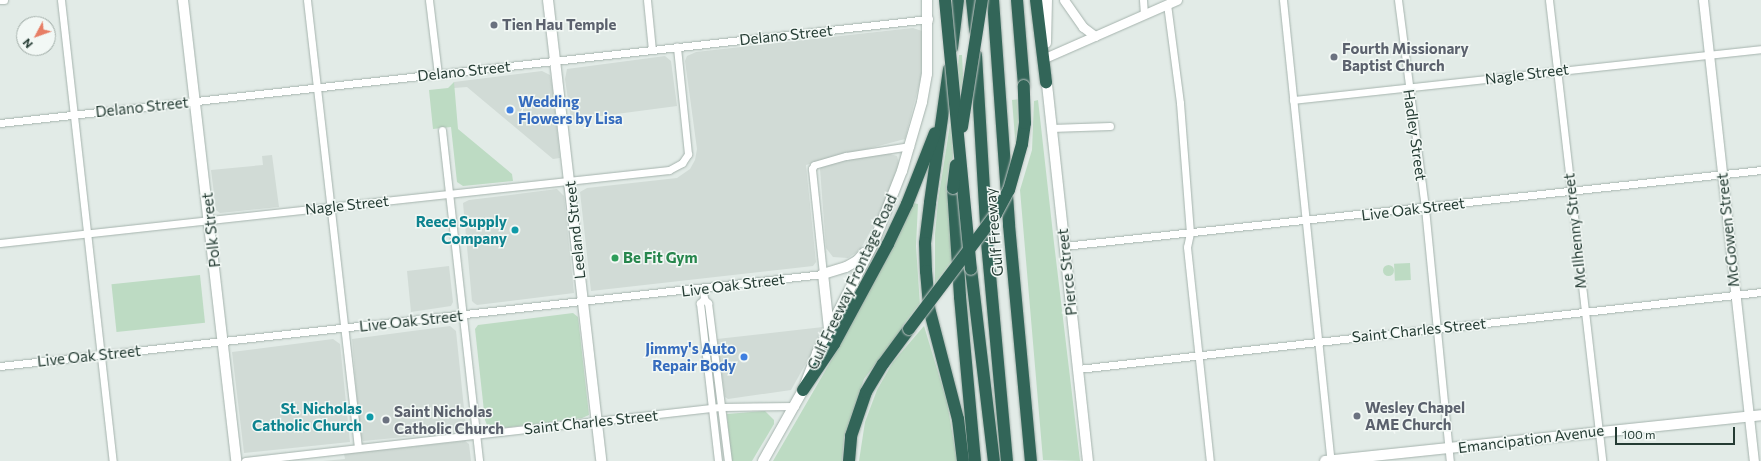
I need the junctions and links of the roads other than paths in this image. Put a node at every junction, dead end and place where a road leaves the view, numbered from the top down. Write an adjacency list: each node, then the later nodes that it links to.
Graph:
1 (0, 0): 2 (street)
2 (4, 0)
3 (61, 0): 43 (street)
4 (184, 0): 41 (main road, Polk Street)
5 (307, 0): 38 (street)
6 (429, 0): 36 (street)
7 (548, 0): 34 (main road, Leeland Street)
8 (647, 0): 31 (street)
9 (927, 0): 27 (main road, Gulf Freeway Frontage Road)
10 (945, 0): 63 (highway, bridge)
11 (958, 0): 42 (highway)
12 (972, 0): 92 (highway, Gulf Freeway)
13 (982, 0): 103 (highway, bridge)
14 (994, 0): 106 (highway, Gulf Freeway)
15 (1017, 0): 101 (highway, bridge)
16 (1036, 0): 37 (highway)
17 (1047, 0): 33 (main road)
18 (1064, 0): 28 (street)
19 (1143, 0): 26 (street)
20 (1177, 0): 25 (street)
21 (1283, 0): 40 (street)
22 (1398, 0): 39 (street, Hadley Street)
23 (1549, 0): 35 (street, McIlhenny Street)
24 (1703, 0): 32 (street, McGowen Street)
25 (1167, 4): 26 (street); 58 (street)
26 (1144, 13): 28 (street)
27 (929, 19): 29 (street, Delano Street); 48 (main road, Gulf Freeway Frontage Road)
28 (1095, 36): 33 (street)
29 (677, 48): 31 (street, Delano Street); 51 (street, Nagle Street)
30 (1761, 49): 32 (street, Nagle Street)
31 (652, 50): 34 (street, Delano Street)
32 (1709, 56): 35 (street, Nagle Street); 50 (street, McGowen Street)
33 (1047, 57): 37 (main road)
34 (556, 61): 36 (street, Delano Street); 51 (main road, Leeland Street)
35 (1558, 70): 39 (street, Nagle Street); 52 (street, McIlhenny Street)
36 (438, 74): 38 (street, Delano Street)
37 (1046, 82): 46 (main road, Pierce Street)
38 (316, 88): 41 (street, Delano Street); 54 (street)
39 (1408, 88): 40 (street, Nagle Street); 55 (street, Hadley Street)
40 (1293, 100): 57 (street)
41 (196, 101): 43 (street, Delano Street); 56 (main road, Polk Street)
42 (944, 107): 81 (highway); 102 (highway)
43 (73, 115): 44 (street, Delano Street); 59 (street)
44 (0, 123)
45 (1110, 126): 46 (street)
46 (1051, 128): 62 (main road, Pierce Street)
47 (442, 130): 53 (street)
48 (910, 146): 60 (main road, Gulf Freeway Frontage Road); 64 (street)
49 (1761, 170): 50 (street, Live Oak Street)
50 (1722, 175): 52 (street, Live Oak Street); 67 (street, McGowen Street)
51 (569, 182): 53 (street, Nagle Street); 69 (main road, Leeland Street)
52 (1569, 191): 55 (street, Live Oak Street); 70 (street, McIlhenny Street)
53 (450, 194): 54 (street, Nagle Street); 71 (street)
54 (330, 206): 56 (street, Nagle Street); 72 (street)
55 (1425, 208): 57 (street, Live Oak Street); 74 (street, Hadley Street)
56 (210, 221): 59 (street, Nagle Street); 76 (main road, Polk Street)
57 (1305, 222): 58 (street, Live Oak Street); 75 (street)
58 (1190, 233): 62 (street, Live Oak Street); 78 (street)
59 (87, 235): 61 (street, Nagle Street); 77 (street)
60 (874, 242): 64 (main road); 73 (main road, Gulf Freeway Frontage Road)
61 (0, 243)
62 (1064, 246): 80 (main road, Pierce Street)
63 (971, 269): 104 (highway); 105 (highway)
64 (823, 274): 65 (street, Live Oak Street); 73 (main road)
65 (703, 289): 68 (street); 69 (street, Live Oak Street)
66 (1761, 292): 67 (street, Saint Charles Street)
67 (1736, 295): 70 (street, Saint Charles Street); 86 (street, McGowen Street)
68 (704, 299): 83 (street); 84 (street)
69 (583, 302): 71 (street, Live Oak Street); 87 (main road, Leeland Street)
70 (1584, 311): 74 (street, Saint Charles Street); 88 (street, McIlhenny Street)
71 (463, 315): 72 (street, Live Oak Street); 89 (street)
72 (344, 328): 76 (street, Live Oak Street); 90 (street)
73 (829, 329): 81 (main road, Gulf Freeway Frontage Road)
74 (1436, 329): 75 (street, Saint Charles Street); 91 (street, Hadley Street)
75 (1318, 341): 78 (street, Saint Charles Street); 109 (street)
76 (224, 342): 77 (street, Live Oak Street); 94 (main road, Polk Street)
77 (100, 355): 79 (street, Live Oak Street); 93 (street)
78 (1198, 355): 80 (street, Saint Charles Street); 108 (street)
79 (0, 366)
80 (1078, 369): 107 (main road, Pierce Street)
81 (803, 390): 82 (main road, Gulf Freeway Frontage Road)
82 (795, 406): 83 (street, Saint Charles Street); 100 (main road, Gulf Freeway Frontage Road)
83 (722, 407): 84 (street, Saint Charles Street); 99 (street)
84 (712, 408): 87 (street, Saint Charles Street); 98 (street)
85 (1761, 415): 86 (main road, Emancipation Avenue)
86 (1748, 417): 88 (main road, Emancipation Avenue); 112 (street, McGowen Street)
87 (597, 421): 89 (street, Saint Charles Street); 97 (main road, Leeland Street)
88 (1598, 431): 91 (main road, Emancipation Avenue); 111 (street, McIlhenny Street)
89 (476, 434): 90 (street, Saint Charles Street); 96 (street)
90 (358, 447): 95 (street, Saint Charles Street)
91 (1449, 449): 109 (main road, Emancipation Avenue); 110 (street, Hadley Street)
92 (1006, 456)
93 (113, 461)
94 (236, 461)
95 (245, 461)
96 (480, 461)
97 (601, 461)
98 (718, 461)
99 (728, 461)
100 (763, 461)
101 (849, 461)
102 (963, 461)
103 (975, 461)
104 (980, 461)
105 (994, 461)
106 (1032, 461)
107 (1088, 461)
108 (1210, 461)
109 (1329, 461)
110 (1450, 461)
111 (1602, 461)
112 (1754, 461)

